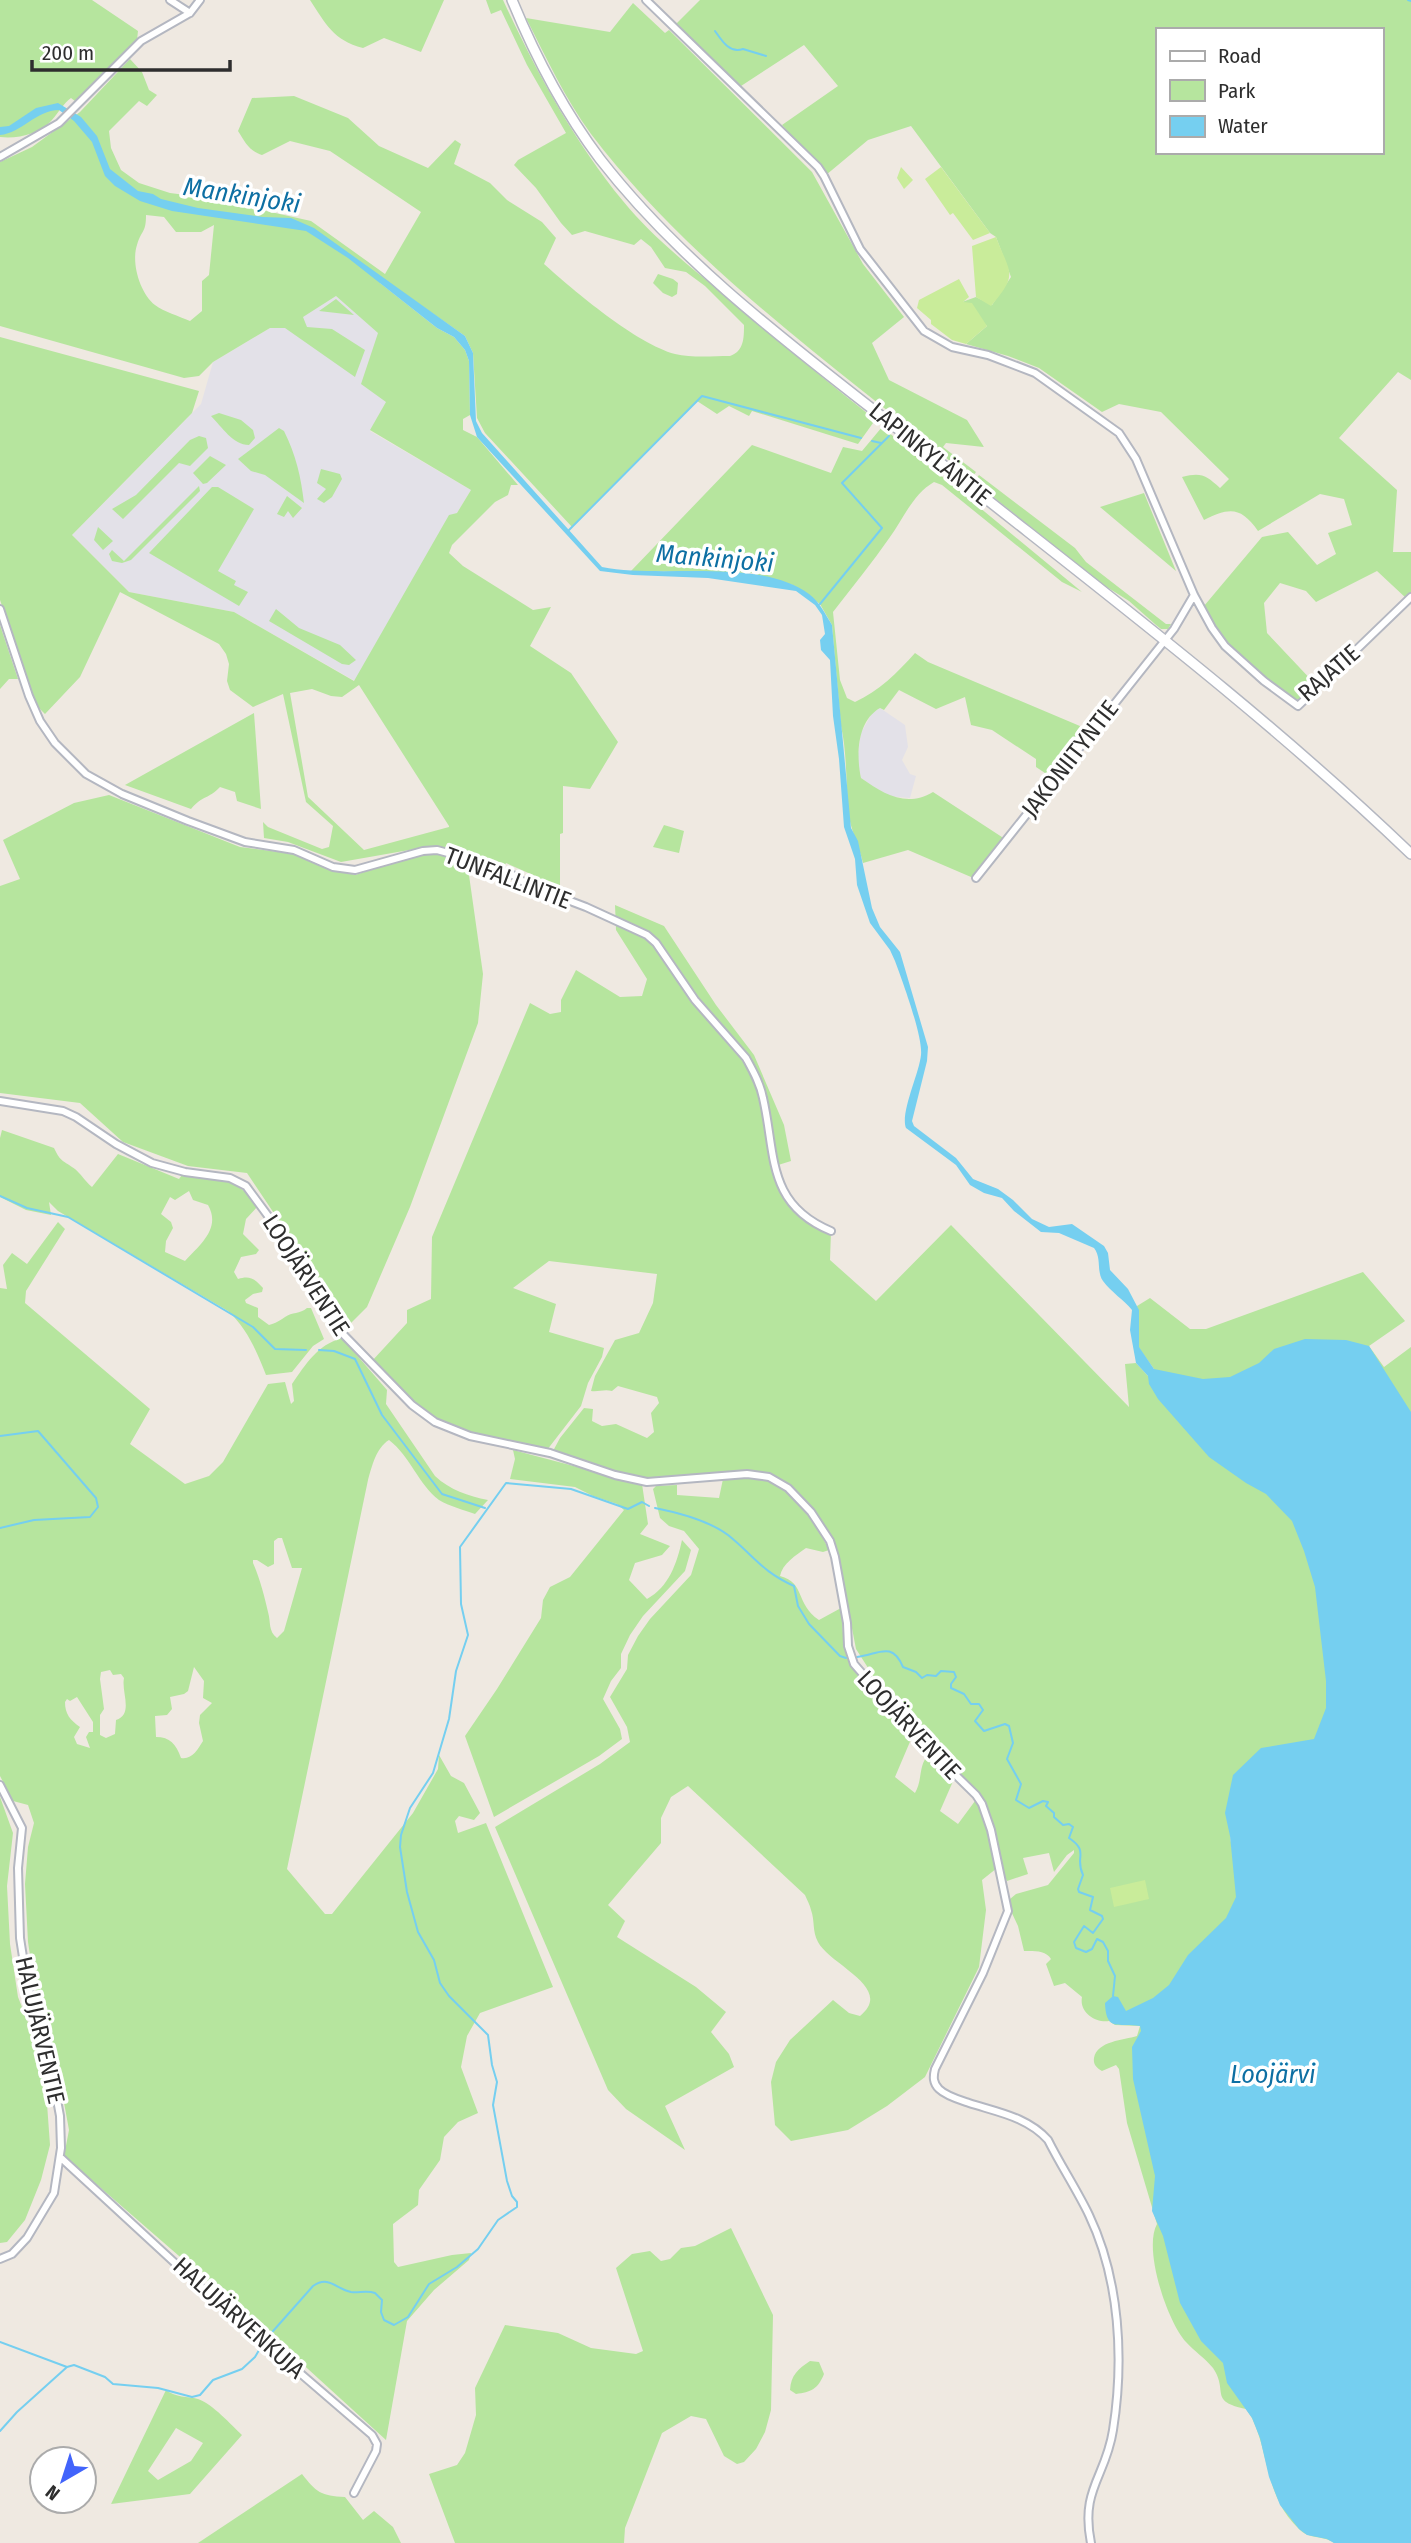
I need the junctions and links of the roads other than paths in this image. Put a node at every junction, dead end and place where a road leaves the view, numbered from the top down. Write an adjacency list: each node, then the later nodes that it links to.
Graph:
1 (170, 0): 5 (street)
2 (200, 0): 5 (street)
3 (512, 0): 10 (main road, LAPINKYLÄNTIE)
4 (646, 0): 7 (street)
5 (190, 13): 6 (street)
6 (0, 157)
7 (1194, 595): 8 (street, RAJATIE); 10 (street, JAKONIITYNTIE)
8 (1411, 597)
9 (0, 609): 14 (street, TUNFALLINTIE)
10 (1164, 641): 11 (main road, LAPINKYLÄNTIE); 12 (street, JAKONIITYNTIE)
11 (1411, 854)
12 (976, 877)
13 (0, 1101): 19 (street, LOOJÄRVENTIE)
14 (831, 1231)
15 (0, 1785): 16 (street, HALUJÄRVENTIE)
16 (60, 2157): 17 (street, HALUJÄRVENTIE); 18 (street, HALUJÄRVENKUJA)
17 (0, 2259)
18 (354, 2493)
19 (1091, 2543)

